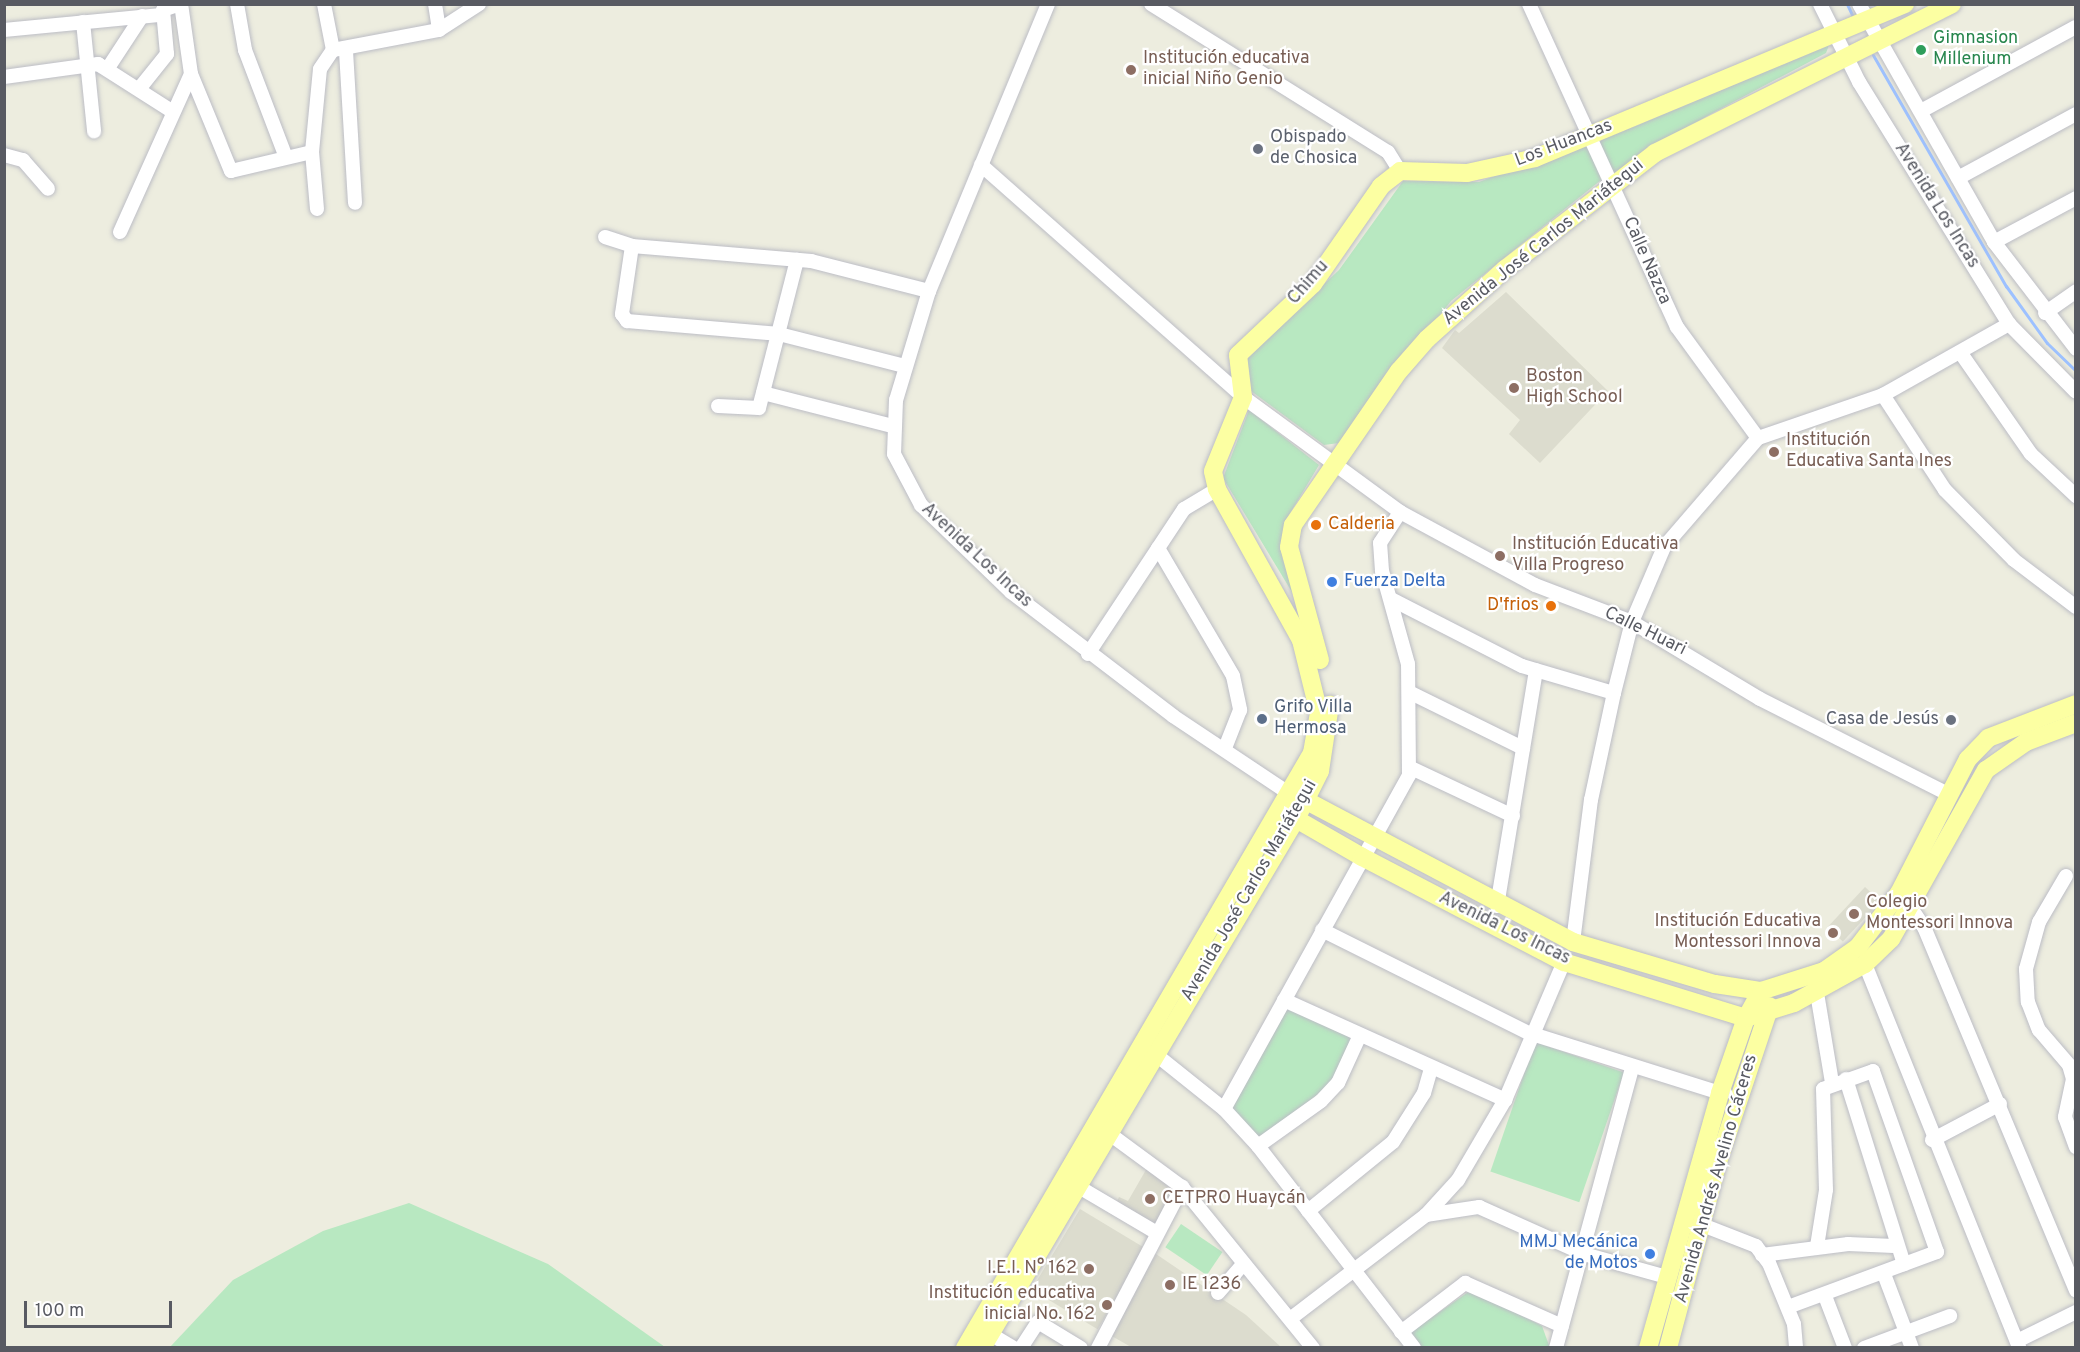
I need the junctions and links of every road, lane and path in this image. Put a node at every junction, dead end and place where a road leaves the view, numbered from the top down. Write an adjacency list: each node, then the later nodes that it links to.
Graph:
1 (181, 4): 13 (street); 26 (street)
2 (237, 4): 36 (street)
3 (324, 4): 22 (street)
4 (435, 4): 19 (street)
5 (479, 4): 19 (street)
6 (1048, 4): 37 (street, Avenida Los Incas)
7 (1151, 4): 38 (street)
8 (1529, 4): 33 (street, Calle Nazca)
9 (1820, 4): 20 (street, Avenida Los Incas)
10 (1860, 4): 16 (street)
11 (1905, 4): 16 (main road)
12 (1952, 4): 21 (main road, Avenida José Carlos Mariátegui)
13 (161, 15): 14 (street); 28 (street)
14 (142, 16): 15 (street); 25 (street)
15 (83, 22): 18 (street); 24 (street)
16 (1870, 23): 20 (main road); 21 (street)
17 (2076, 27): 29 (street)
18 (4, 30)
19 (439, 30): 22 (street)
20 (1833, 35): 23 (street, Avenida Los Incas); 33 (main road, Los Huancas)
21 (1881, 44): 23 (main road, Avenida José Carlos Mariátegui); 29 (street)
22 (340, 51): 34 (street); 43 (street)
23 (1845, 56): 40 (main road, Avenida José Carlos Mariátegui); 53 (street, Avenida Los Incas)
24 (88, 63): 25 (street); 27 (street); 32 (street)
25 (108, 68): 28 (street)
26 (191, 74): 30 (street); 36 (street)
27 (4, 77)
28 (139, 89): 30 (street)
29 (1921, 111): 39 (street)
30 (173, 112): 45 (street)
31 (2076, 114): 39 (street)
32 (94, 131)
33 (1588, 136): 38 (main road, Los Huancas); 40 (street, Calle Nazca)
34 (312, 152): 36 (street); 44 (street)
35 (4, 155): 41 (street)
36 (285, 155)
37 (981, 165): 50 (street, Avenida Los Incas); 61 (street, Calle Huari)
38 (1400, 171): 61 (main road, Chimu)
39 (1958, 178): 47 (street)
40 (1613, 185): 64 (street, Calle Nazca); 65 (main road, Avenida José Carlos Mariátegui)
41 (48, 189)
42 (2076, 198): 47 (street)
43 (355, 203)
44 (317, 209)
45 (120, 232)
46 (605, 237): 48 (street)
47 (1994, 242): 52 (street)
48 (632, 246): 49 (street); 54 (street)
49 (797, 260): 50 (street); 54 (street)
50 (929, 291): 57 (street, Avenida Los Incas)
51 (2076, 291): 52 (street)
52 (2045, 314): 55 (street)
53 (2009, 324): 56 (street); 58 (street, Avenida Los Incas)
54 (778, 334): 57 (street); 59 (street)
55 (2076, 349)
56 (1960, 352): 60 (street); 67 (street)
57 (905, 366): 63 (street, Avenida Los Incas)
58 (2076, 392)
59 (763, 393): 62 (street); 63 (street)
60 (1883, 395): 64 (street); 71 (street)
61 (1243, 397): 65 (street, Calle Huari); 66 (main road)
62 (718, 406)
63 (892, 426): 73 (street, Avenida Los Incas)
64 (1758, 438): 72 (street)
65 (1331, 465): 68 (street, Calle Huari); 83 (main road, Avenida José Carlos Mariátegui)
66 (1217, 489): 69 (street); 83 (main road, Avenida José Carlos Mariátegui)
67 (2076, 496)
68 (1401, 512): 70 (street); 72 (street, Calle Huari)
69 (1158, 548): 73 (street); 79 (street)
70 (1391, 599): 74 (street); 75 (street)
71 (2076, 607)
72 (1632, 622): 76 (street); 82 (street, Calle Huari)
73 (1088, 654): 79 (street, Avenida Los Incas)
74 (1536, 670): 76 (street); 80 (street)
75 (1411, 693): 80 (street); 81 (street)
76 (1614, 693): 92 (street)
77 (2076, 704): 82 (main road)
78 (2076, 723): 90 (main road)
79 (1225, 748): 83 (street, Avenida Los Incas)
80 (1523, 748): 84 (street)
81 (1409, 767): 84 (street); 86 (street)
82 (1950, 795): 95 (main road)
83 (1297, 798): 85 (main road, Avenida José Carlos Mariátegui); 86 (main road, Avenida Los Incas); 111 (main road, Avenida José Carlos Mariátegui)
84 (1513, 816): 89 (street)
85 (1296, 819): 87 (main road, Avenida Los Incas); 102 (main road, Avenida José Carlos Mariátegui)
86 (1372, 838): 87 (street); 89 (main road, Avenida Los Incas)
87 (1362, 857): 91 (street); 93 (main road, Avenida Los Incas)
88 (2066, 876): 114 (street)
89 (1497, 906): 92 (main road, Avenida Los Incas)
90 (1911, 908): 94 (main road); 109 (street)
91 (1322, 930): 97 (street); 100 (street)
92 (1573, 942): 95 (main road, Avenida Los Incas)
93 (1564, 962): 99 (main road, Avenida Los Incas); 100 (street)
94 (1865, 964): 96 (main road); 112 (street)
95 (1761, 992): 98 (main road); 99 (main road, Avenida Andrés Avelino Cáceres)
96 (1817, 993): 98 (main road); 106 (street)
97 (1284, 1000): 101 (street); 110 (street)
98 (1772, 1012): 99 (main road); 115 (main road, Avenida Andrés Avelino Cáceres)
99 (1746, 1018): 107 (main road, Avenida Andrés Avelino Cáceres)
100 (1529, 1032): 104 (street); 108 (street)
101 (1360, 1035): 103 (street); 113 (street)
102 (1154, 1053): 110 (street); 111 (main road, Avenida José Carlos Mariátegui)
103 (1431, 1068): 108 (street); 118 (street)
104 (1632, 1068): 107 (street); 124 (street)
105 (1846, 1079): 106 (street); 123 (street); 127 (street)
106 (1832, 1083): 122 (street)
107 (1720, 1093): 115 (main road, Avenida Andrés Avelino Cáceres)
108 (1505, 1100): 119 (street)
109 (2000, 1104): 112 (street); 131 (street)
110 (1224, 1109): 113 (street)
111 (1103, 1129): 116 (main road, Avenida José Carlos Mariátegui); 117 (street); 141 (main road, Avenida José Carlos Mariátegui)
112 (1932, 1140): 143 (street)
113 (1258, 1146): 118 (street)
114 (2076, 1148)
115 (1710, 1159): 120 (main road, Avenida Andrés Avelino Cáceres); 130 (main road, Avenida Andrés Avelino Cáceres)
116 (1078, 1187): 121 (street); 141 (main road, Avenida José Carlos Mariátegui)
117 (1182, 1187): 121 (street); 126 (street)
118 (1308, 1211): 128 (street)
119 (1426, 1215): 124 (street); 128 (street)
120 (1705, 1226): 125 (street); 153 (main road, Avenida Andrés Avelino Cáceres)
121 (1157, 1233): 148 (street)
122 (1817, 1246): 123 (street); 125 (street)
123 (1894, 1246): 127 (street)
124 (1584, 1254): 130 (street); 138 (street)
125 (1762, 1255): 134 (street)
126 (1243, 1264): 132 (street); 137 (street)
127 (1904, 1264): 129 (street)
128 (1350, 1271): 137 (street); 140 (street)
129 (1884, 1274): 133 (street); 139 (street)
130 (1668, 1277): 152 (main road, Avenida Andrés Avelino Cáceres)
131 (2076, 1290)
132 (1218, 1293)
133 (1825, 1296): 134 (street); 155 (street)
134 (1788, 1307): 154 (street)
135 (2076, 1312): 143 (street)
136 (1950, 1316): 139 (street)
137 (1290, 1319): 142 (street)
138 (1562, 1326): 140 (street); 151 (street)
139 (1908, 1331): 156 (street); 157 (street)
140 (1401, 1332): 150 (street)
141 (983, 1336): 144 (main road, Avenida José Carlos Mariátegui); 145 (street)
142 (1300, 1342): 149 (street)
143 (2018, 1344)
144 (965, 1347)
145 (1014, 1347)
146 (1021, 1347): 147 (street)
147 (1081, 1347)
148 (1098, 1347)
149 (1313, 1347)
150 (1414, 1347)
151 (1556, 1347)
152 (1648, 1347)
153 (1668, 1347)
154 (1796, 1347)
155 (1845, 1347)
156 (1864, 1347)
157 (1912, 1347)

